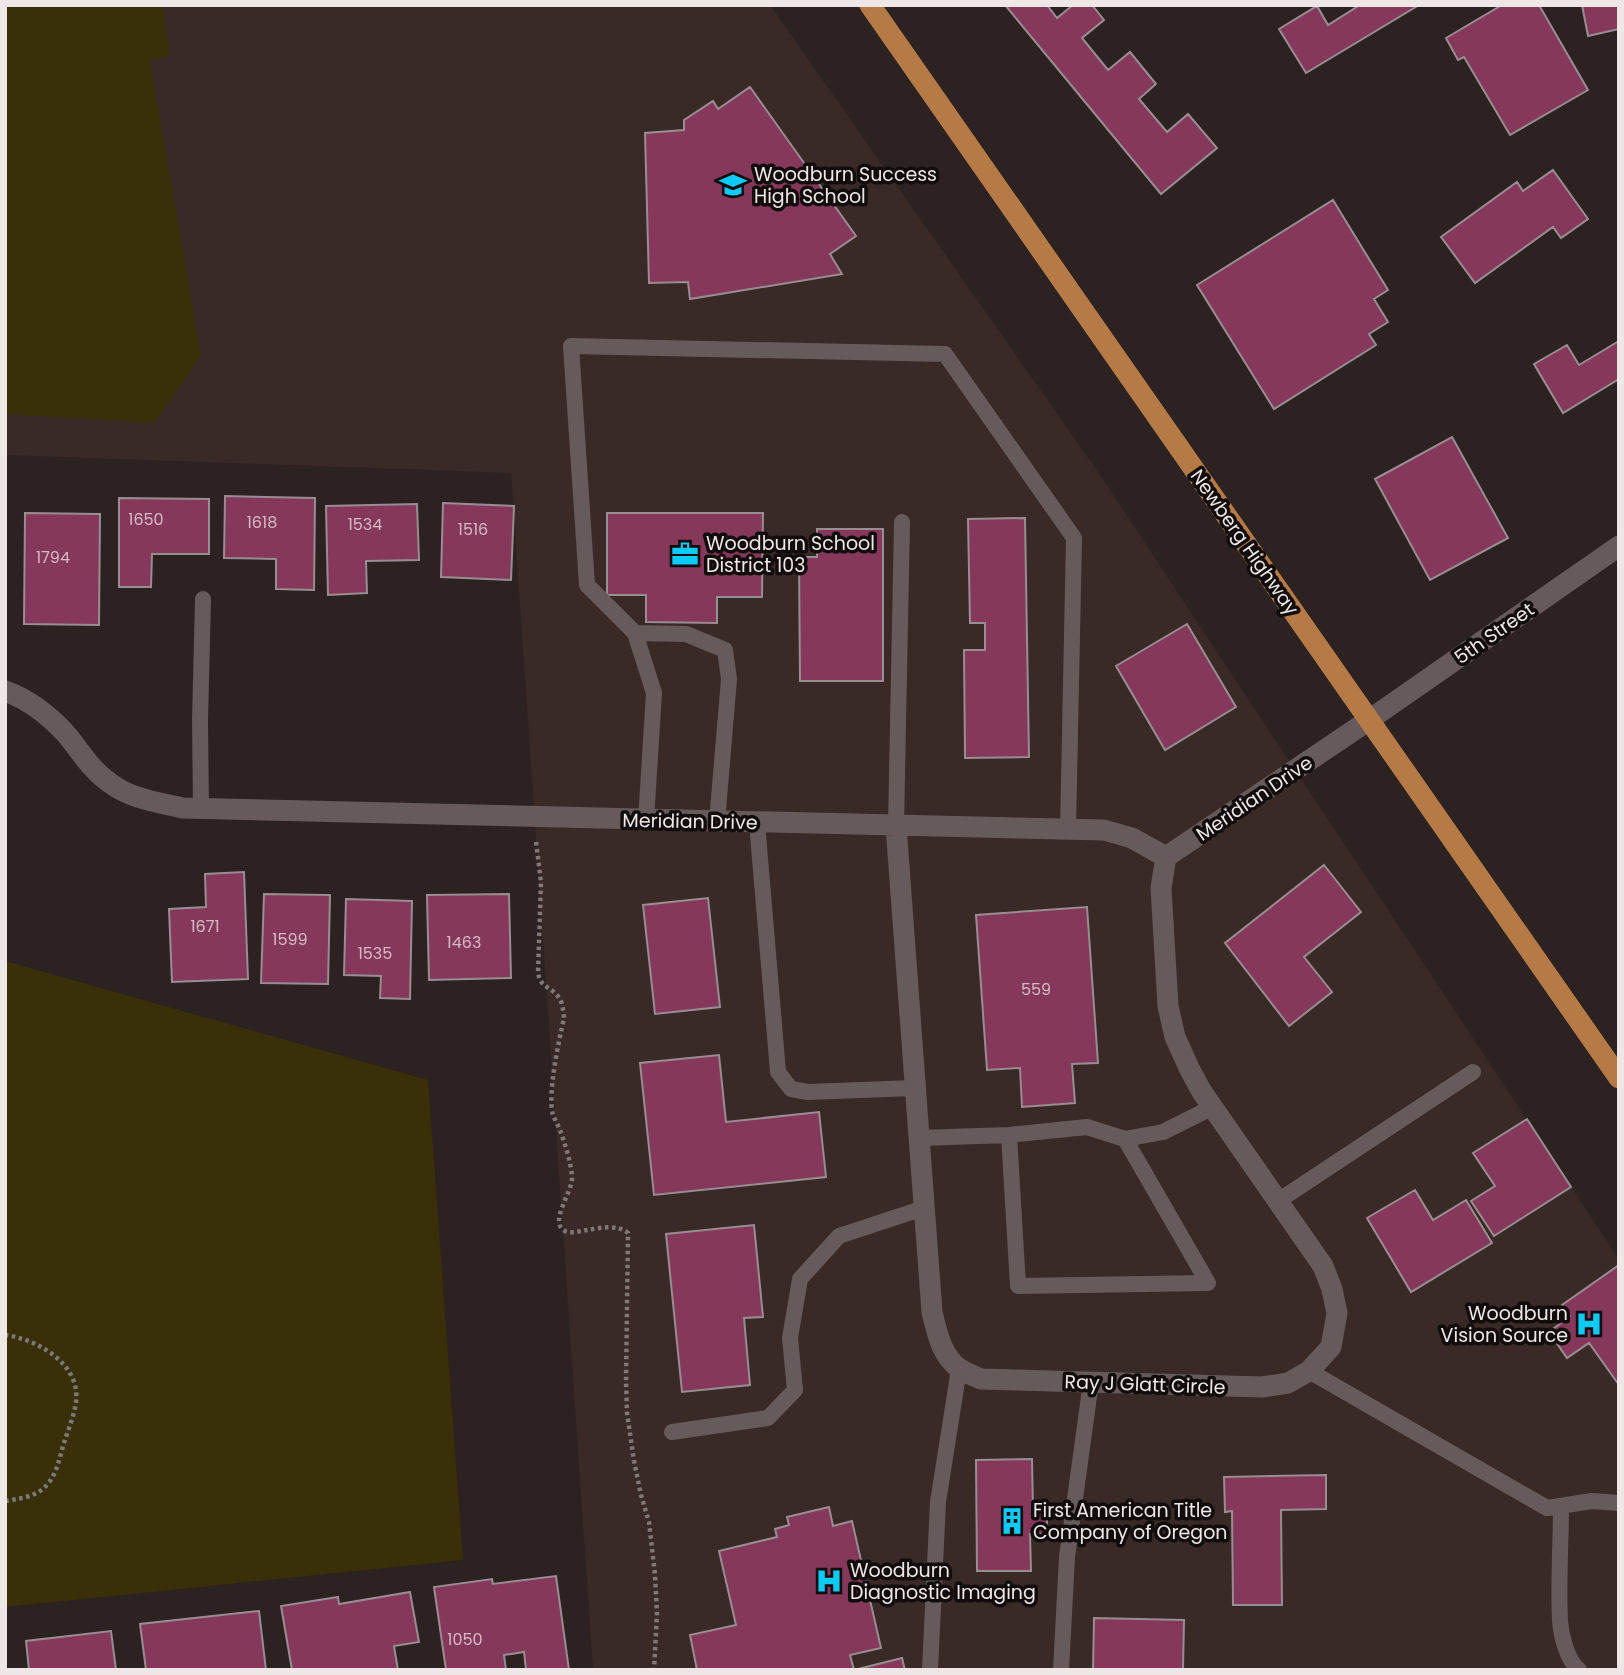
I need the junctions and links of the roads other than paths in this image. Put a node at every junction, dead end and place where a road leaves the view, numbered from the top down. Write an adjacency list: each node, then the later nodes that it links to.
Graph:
1 (870, 5): 7 (main road, Newberg Highway)
2 (902, 522): 12 (lane)
3 (1619, 546): 7 (street, 5th Street)
4 (203, 599): 8 (lane)
5 (635, 633): 9 (lane); 10 (lane); 13 (lane)
6 (5, 691): 8 (street, Meridian Drive)
7 (1369, 720): 14 (street, Meridian Drive); 16 (main road, Newberg Highway)
8 (201, 810): 9 (street, Meridian Drive)
9 (638, 820): 10 (street, Meridian Drive)
10 (717, 822): 11 (street, Meridian Drive)
11 (757, 822): 12 (street, Meridian Drive); 17 (lane)
12 (895, 826): 13 (street, Meridian Drive); 17 (street)
13 (1068, 830): 14 (street, Meridian Drive)
14 (1166, 856): 18 (street, Ray J Glatt Circle)
15 (1472, 1072): 22 (lane)
16 (1619, 1078)
17 (915, 1088): 20 (street)
18 (1213, 1107): 21 (lane); 22 (street, Ray J Glatt Circle)
19 (1009, 1135): 20 (lane); 21 (lane); 21 (lane)
20 (919, 1138): 23 (street)
21 (1125, 1139)
22 (1278, 1201): 25 (street, Ray J Glatt Circle)
23 (924, 1208): 24 (street); 27 (lane)
24 (959, 1369): 26 (street, Ray J Glatt Circle); 30 (lane)
25 (1309, 1371): 26 (street, Ray J Glatt Circle); 29 (lane)
26 (1091, 1382): 31 (lane)
27 (672, 1432)
28 (1619, 1503): 29 (lane)
29 (1561, 1506): 32 (lane)
30 (930, 1670)
31 (1061, 1670)
32 (1579, 1670)

